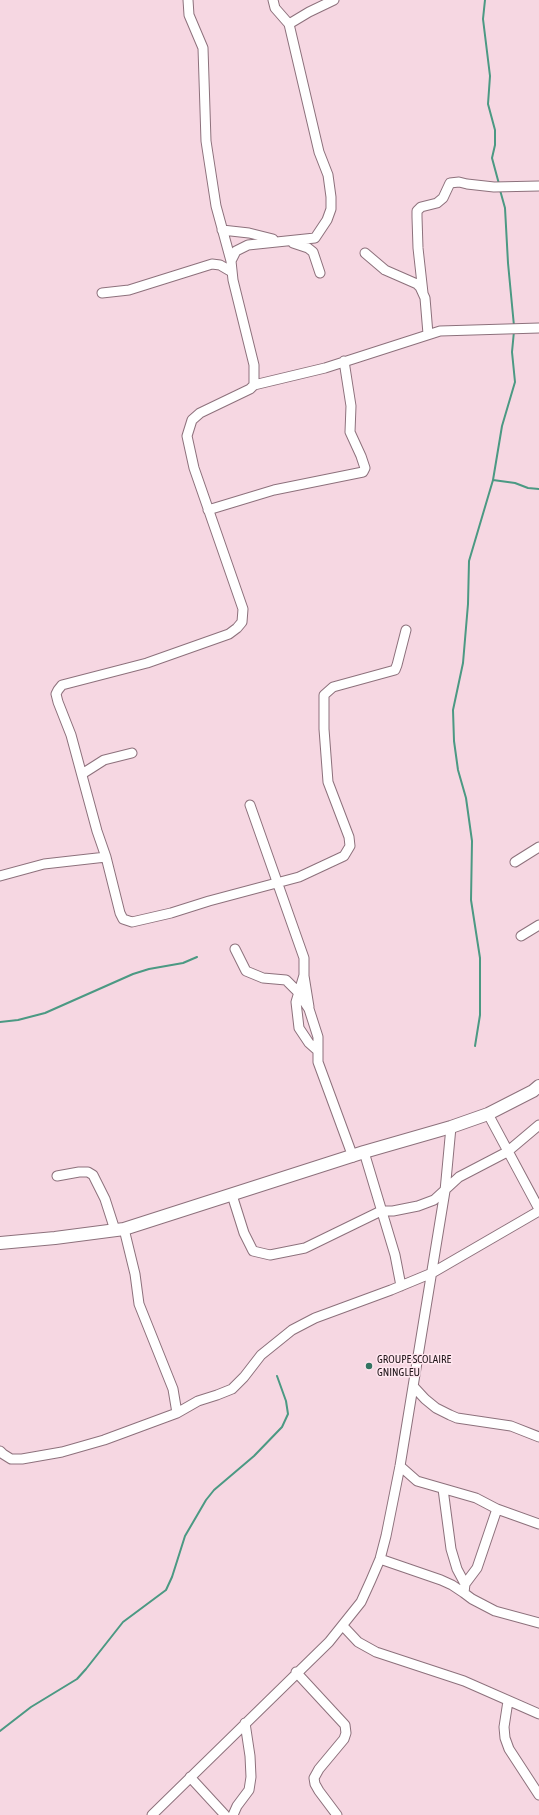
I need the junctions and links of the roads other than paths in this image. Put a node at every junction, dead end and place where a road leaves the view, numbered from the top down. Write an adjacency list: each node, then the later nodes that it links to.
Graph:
1 (188, 0): 6 (street)
2 (273, 0): 4 (street)
3 (334, 0): 4 (street)
4 (289, 24): 7 (street)
5 (539, 186): 15 (street)
6 (222, 230): 8 (street); 11 (street)
7 (309, 240): 8 (street); 9 (street)
8 (287, 242): 9 (street); 11 (street)
9 (311, 250): 13 (street)
10 (365, 253): 15 (street)
11 (231, 261): 12 (street)
12 (232, 272): 14 (street); 19 (street)
13 (320, 273)
14 (102, 293)
15 (423, 293): 17 (street)
16 (539, 328): 17 (street)
17 (428, 334): 18 (street)
18 (344, 362): 19 (street); 20 (street)
19 (254, 386): 20 (street)
20 (208, 510): 23 (street)
21 (406, 630): 29 (street)
22 (132, 753): 23 (street)
23 (82, 774): 26 (street)
24 (250, 806): 29 (street)
25 (539, 847): 27 (street)
26 (106, 857): 28 (street); 29 (street)
27 (515, 862)
28 (0, 876)
29 (278, 883): 33 (street)
30 (539, 925): 31 (street)
31 (521, 936)
32 (235, 949): 34 (street)
33 (304, 975): 34 (street); 35 (street)
34 (298, 992): 35 (street); 36 (street)
35 (309, 1009): 36 (street)
36 (318, 1051): 42 (street)
37 (539, 1086): 38 (main road)
38 (488, 1114): 40 (main road); 41 (street)
39 (539, 1125): 41 (street)
40 (451, 1127): 42 (main road); 44 (street)
41 (507, 1152): 44 (street); 46 (street)
42 (358, 1154): 45 (main road); 47 (street)
43 (57, 1176): 48 (street)
44 (445, 1191): 47 (street); 50 (street)
45 (232, 1195): 47 (street); 48 (main road)
46 (539, 1210): 50 (street)
47 (381, 1211): 51 (street)
48 (120, 1230): 49 (main road); 53 (street)
49 (0, 1243)
50 (432, 1273): 51 (street); 52 (street)
51 (401, 1286): 53 (street)
52 (413, 1386): 54 (street); 56 (street)
53 (177, 1412): 55 (street)
54 (539, 1437)
55 (0, 1451)
56 (400, 1466): 57 (street); 60 (street)
57 (443, 1489): 58 (street); 61 (street)
58 (496, 1509): 59 (street); 61 (street)
59 (539, 1524)
60 (380, 1560): 61 (street); 63 (street)
61 (464, 1589): 62 (street)
62 (539, 1623)
63 (343, 1626): 64 (street); 65 (street)
64 (296, 1672): 67 (street); 73 (street)
65 (508, 1701): 66 (street); 69 (street)
66 (539, 1714)
67 (245, 1723): 68 (street); 72 (street)
68 (190, 1777): 70 (street); 71 (street)
69 (539, 1795)
70 (152, 1815)
71 (225, 1815)
72 (233, 1815)
73 (337, 1815)

